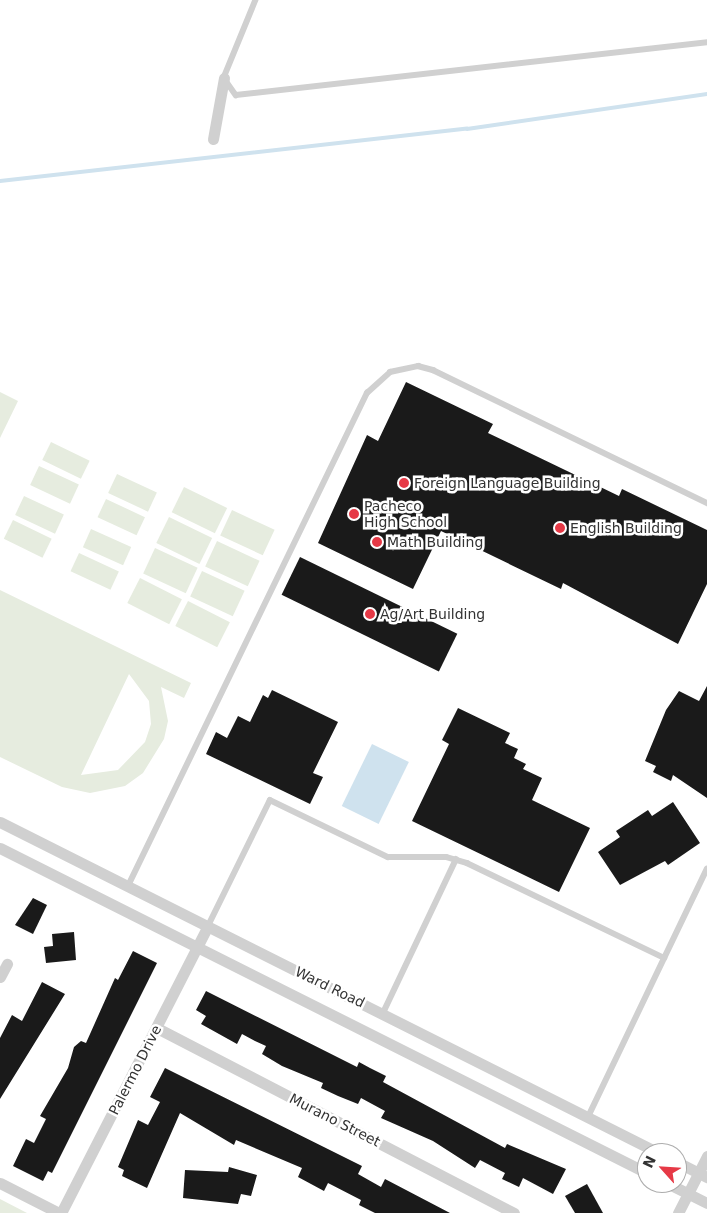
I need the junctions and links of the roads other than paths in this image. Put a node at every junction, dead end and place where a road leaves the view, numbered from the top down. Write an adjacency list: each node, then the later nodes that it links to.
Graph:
1 (256, 0): 3 (lane)
2 (707, 42): 3 (lane)
3 (224, 78): 4 (street)
4 (213, 139)
5 (707, 503): 10 (lane)
6 (0, 822): 10 (street, Ward Road)
7 (0, 848): 12 (street, Ward Road)
8 (456, 859): 11 (lane); 13 (lane); 16 (lane)
9 (707, 869): 13 (lane)
10 (128, 886): 11 (street, Ward Road)
11 (208, 926): 12 (street, Palermo Drive); 16 (street, Ward Road)
12 (198, 947): 17 (street, Palermo Drive); 22 (street, Ward Road)
13 (664, 958): 18 (lane)
14 (7, 964): 15 (street)
15 (0, 977)
16 (383, 1014): 18 (street, Ward Road)
17 (157, 1028): 27 (street, Palermo Drive); 28 (street, Murano Street)
18 (588, 1117): 19 (street, Ward Road)
19 (640, 1143)
20 (707, 1156): 23 (street)
21 (687, 1167): 23 (street)
22 (637, 1168)
23 (703, 1175): 25 (street)
24 (0, 1183): 27 (street)
25 (688, 1194): 26 (street); 29 (street)
26 (707, 1203)
27 (60, 1213)
28 (514, 1213)
29 (678, 1213)

